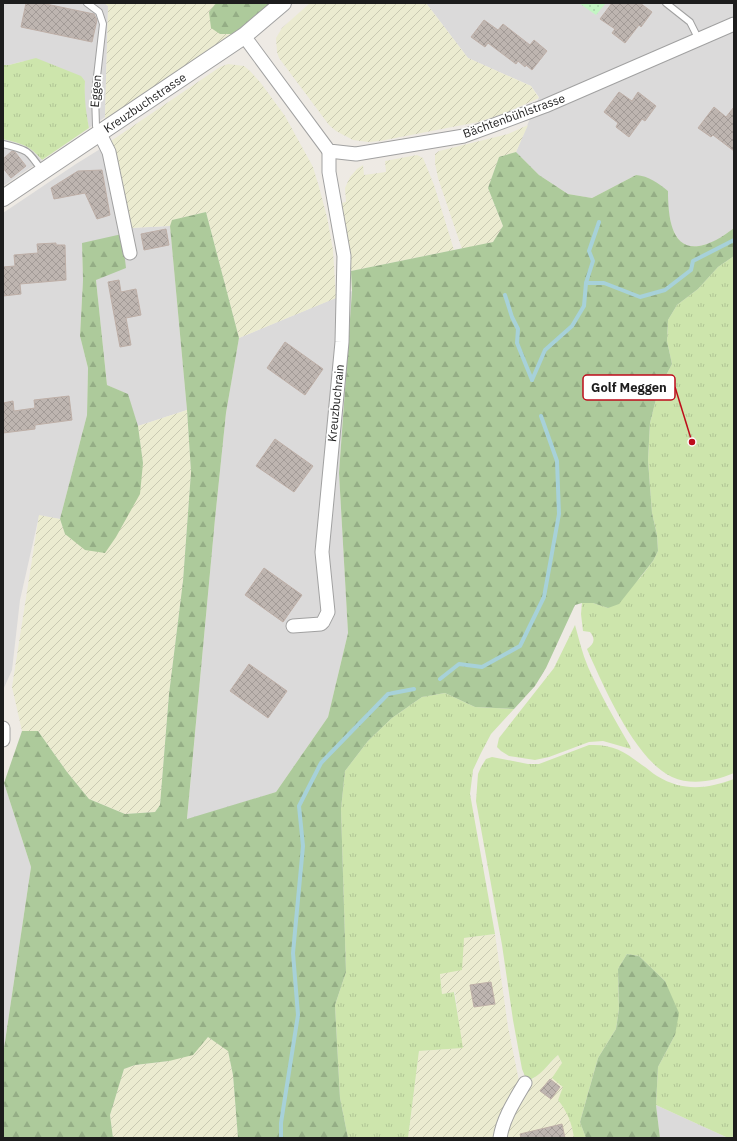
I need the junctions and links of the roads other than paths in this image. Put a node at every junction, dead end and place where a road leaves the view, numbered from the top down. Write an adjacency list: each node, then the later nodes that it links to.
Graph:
1 (87, 3): 7 (lane, Eggen)
2 (283, 3): 5 (street, Kreuzbuchstrasse)
3 (666, 3): 6 (lane)
4 (734, 24): 6 (street, Bächtenbühlstrasse)
5 (244, 36): 7 (street, Kreuzbuchstrasse); 9 (street)
6 (699, 40): 9 (street, Bächtenbühlstrasse)
7 (100, 134): 10 (street, Kreuzbuchstrasse); 12 (street, Eggen)
8 (3, 144): 10 (lane)
9 (329, 151): 13 (street, Kreuzbuchrain)
10 (42, 172): 11 (street, Kreuzbuchstrasse)
11 (3, 198)
12 (130, 253)
13 (293, 626)
14 (3, 728): 15 (street)
15 (3, 740)
16 (525, 1083): 17 (street)
17 (500, 1138)

